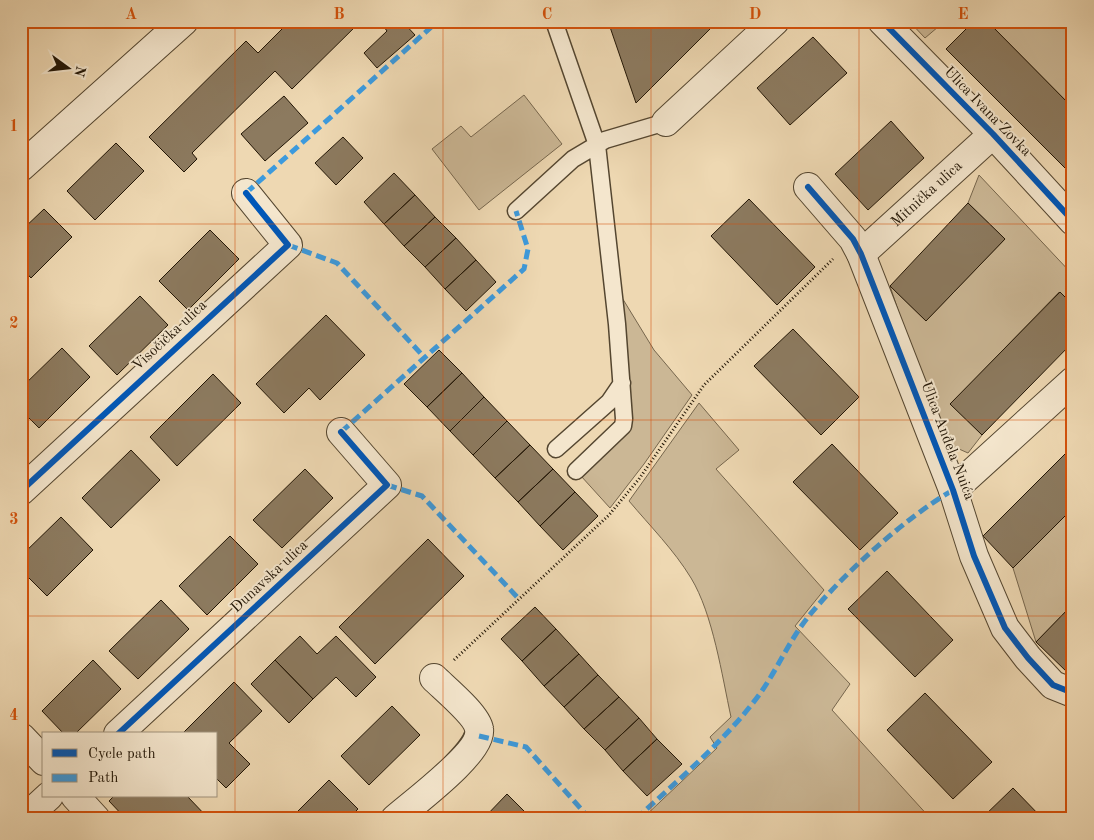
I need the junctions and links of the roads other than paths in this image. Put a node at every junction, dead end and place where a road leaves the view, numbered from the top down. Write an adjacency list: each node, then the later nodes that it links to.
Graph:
1 (184, 21): 8 (street)
2 (554, 21): 7 (lane)
3 (775, 21): 5 (street)
4 (882, 21): 6 (street, Ulica Ivana Zovka)
5 (666, 122): 7 (lane)
6 (993, 134): 12 (street, Ulica Ivana Zovka); 13 (street, Mitnička ulica)
7 (597, 145): 11 (lane); 15 (lane)
8 (21, 167)
9 (808, 187): 13 (street, Ulica Anđela Nuića)
10 (246, 193): 19 (street, Visočička ulica)
11 (516, 211)
12 (1072, 218)
13 (857, 247): 20 (street, Ulica Anđela Nuića)
14 (1073, 381): 20 (street)
15 (622, 383): 17 (lane); 18 (lane)
16 (341, 432): 23 (street, Dunavska ulica)
17 (556, 449)
18 (576, 471)
19 (21, 490)
20 (953, 490): 22 (street, Ulica Anđela Nuića)
21 (434, 678): 30 (street)
22 (1073, 693)
23 (120, 732)
24 (21, 736): 25 (street)
25 (42, 759)
26 (47, 798): 28 (street)
27 (78, 798): 29 (street)
28 (24, 819)
29 (96, 819)
30 (395, 819)

